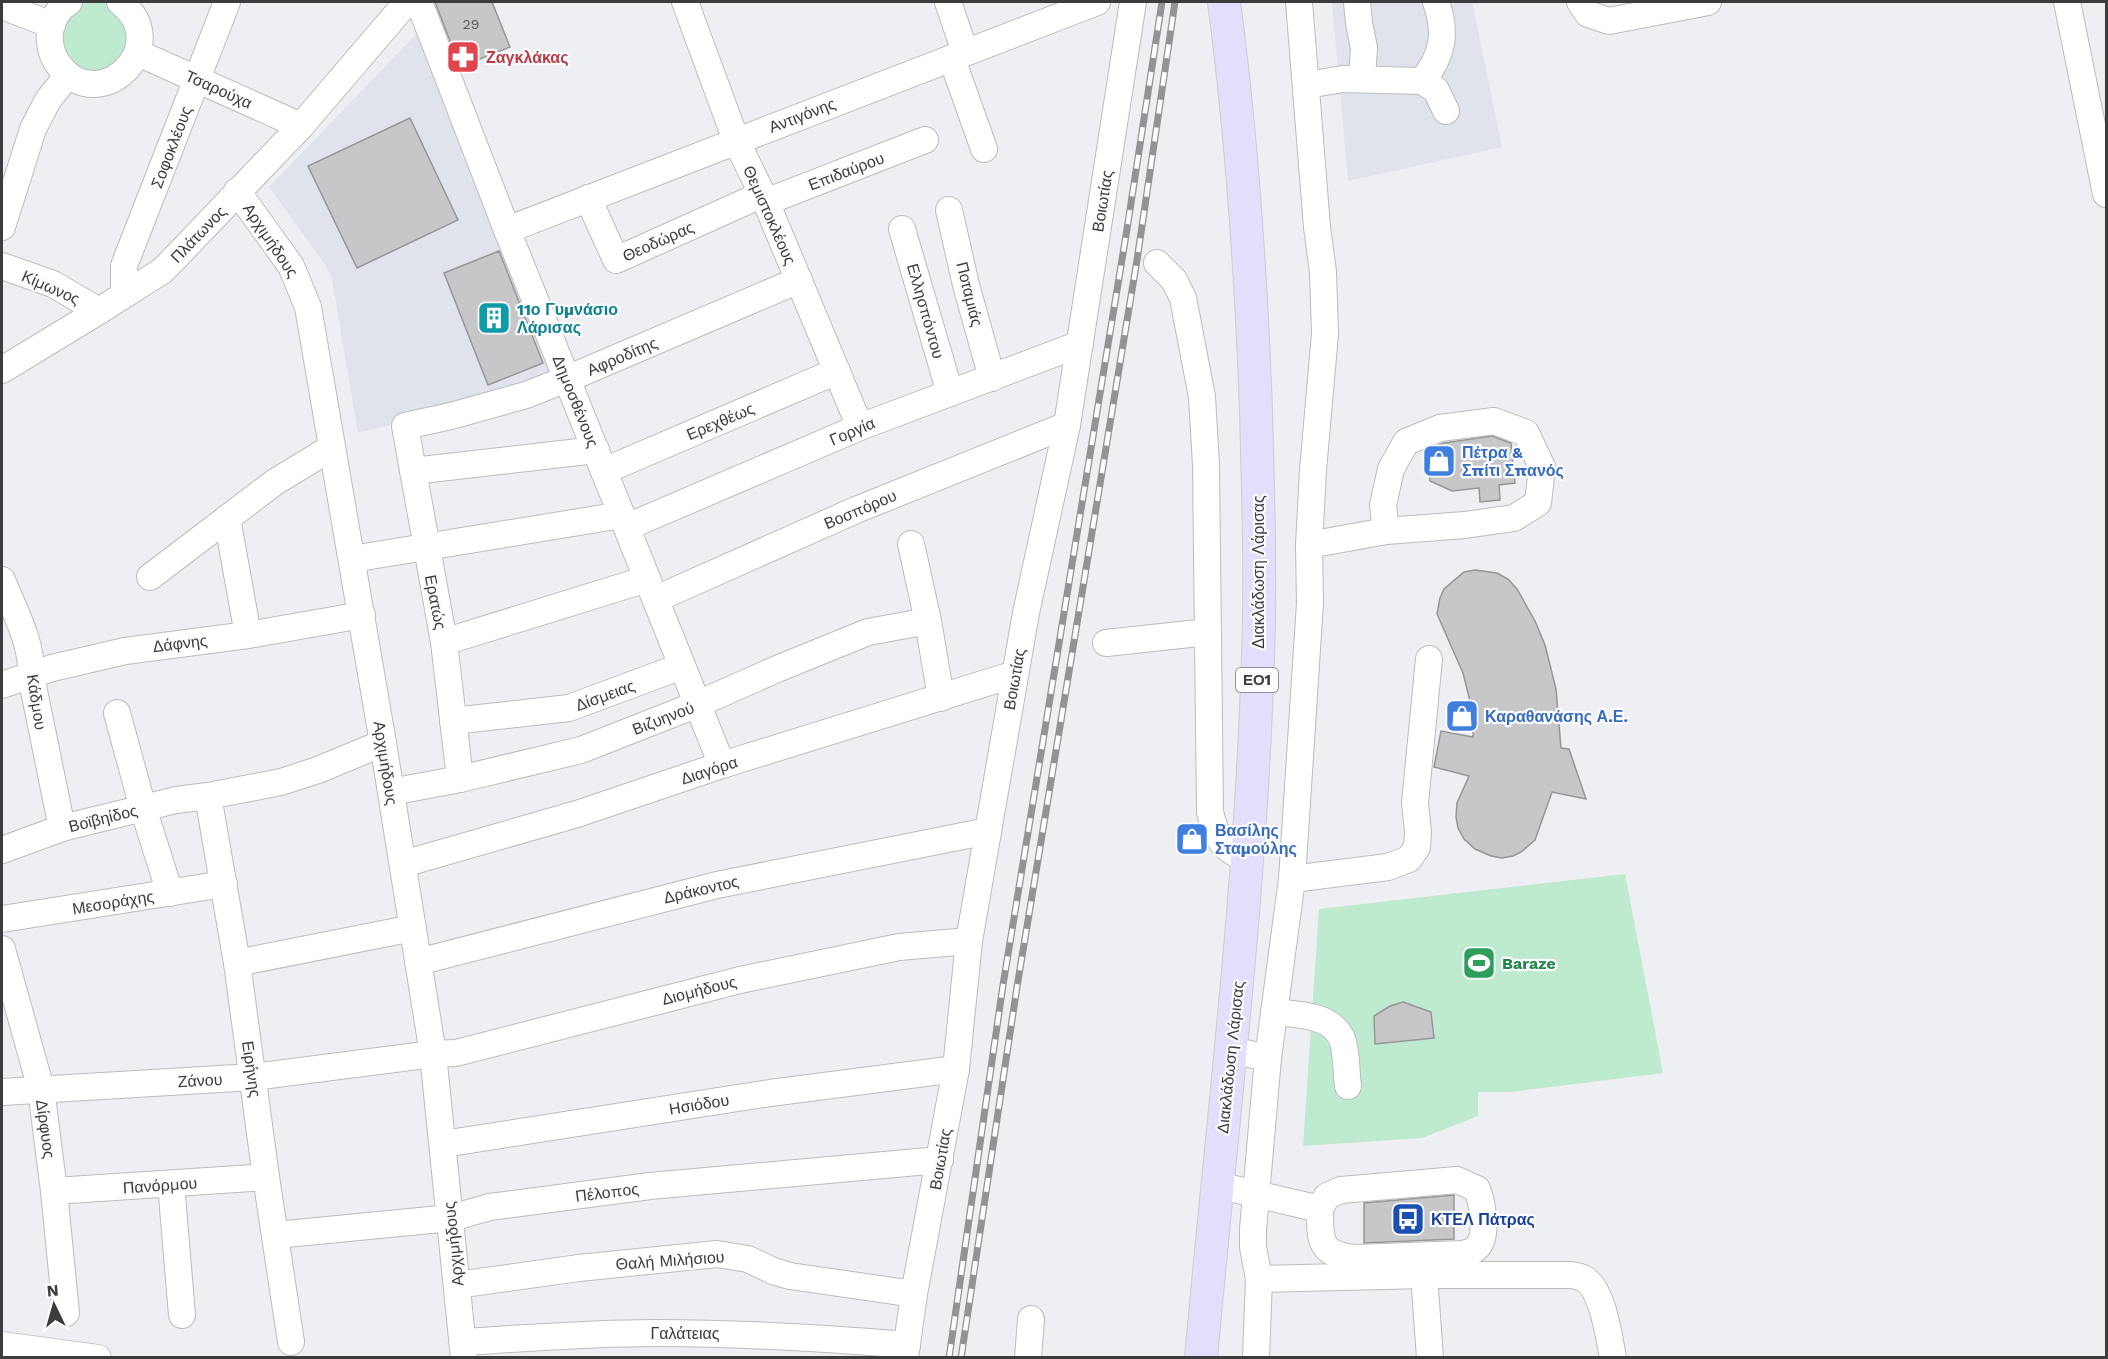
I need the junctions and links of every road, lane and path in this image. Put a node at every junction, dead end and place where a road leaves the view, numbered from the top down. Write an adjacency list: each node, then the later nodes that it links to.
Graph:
1 (69, 2): 18 (street)
2 (120, 2): 19 (street)
3 (227, 2): 23 (street, Σοφοκλέους)
4 (406, 2): 27 (street, Πλάτωνος)
5 (419, 2): 39 (street, Δημοσθένους)
6 (685, 2): 29 (street, Θεμιστοκλέους)
7 (948, 2): 20 (street)
8 (1097, 2): 20 (street, Αντιγόνης)
9 (1133, 2): 45 (street, Βοιωτίας)
10 (1224, 2): 91 (main road, Διακλάδωση Λάρισας / ΕΟ1)
11 (1299, 2): 25 (street)
12 (1357, 2): 22 (street)
13 (1436, 2): 24 (street)
14 (1580, 2): 15 (street)
15 (1708, 2)
16 (2067, 2): 28 (street)
17 (2, 6): 18 (street)
18 (51, 25): 21 (street)
19 (138, 53): 21 (street); 23 (street, Τσαρούχα)
20 (959, 55): 29 (street, Αντιγόνης); 31 (street)
21 (68, 75): 37 (street)
22 (1362, 78): 24 (street); 25 (street)
23 (197, 79): 27 (street, Τσαρούχα); 43 (street, Σοφοκλέους)
24 (1422, 81): 26 (street)
25 (1307, 85): 61 (street)
26 (1446, 111)
27 (301, 126): 32 (street, Πλάτωνος)
28 (2101, 137): 33 (street)
29 (736, 140): 34 (street, Αντιγόνης); 35 (street, Θεμιστοκλέους)
30 (925, 140): 35 (street, Επιδαύρου)
31 (984, 149)
32 (237, 191): 43 (street, Πλάτωνος); 54 (street, Αρχιμήδους)
33 (2106, 194)
34 (588, 198): 35 (street, Θεοδώρας); 39 (street, Αντιγόνης)
35 (764, 198): 42 (street, Θεμιστοκλέους)
36 (950, 210): 48 (street, Ποταμιάς)
37 (2, 227)
38 (902, 229): 50 (street, Ελλησπόντου)
39 (507, 230): 49 (street, Δημοσθένους)
40 (1157, 263): 69 (street)
41 (2, 266): 44 (street, Κίμωνος)
42 (800, 279): 47 (street, Θεμιστοκλέους); 49 (street, Αφροδίτης)
43 (124, 294): 44 (street, Πλάτωνος)
44 (99, 310): 46 (street, Πλάτωνος)
45 (1080, 344): 48 (street, Γοργία); 51 (street, Βοιωτίας)
46 (2, 370)
47 (837, 371): 53 (street, Θεμιστοκλέους); 55 (street, Ερεχθέως)
48 (992, 378): 50 (street, Γοργία)
49 (567, 379): 52 (street, Αφροδίτης); 55 (street, Δημοσθένους)
50 (950, 393): 53 (street, Γοργία)
51 (1066, 425): 66 (street, Βοσπόρου); 75 (street, Βοιωτίας)
52 (405, 426): 56 (street, Ερατώς)
53 (860, 427): 58 (street, Γοργία)
54 (331, 448): 57 (street); 63 (street, Αρχιμήδους)
55 (600, 460): 56 (street, Ερεχθέως); 58 (street, Δημοσθένους)
56 (413, 471): 62 (street, Ερατώς)
57 (227, 518): 64 (street); 70 (street)
58 (625, 521): 62 (street, Γοργία); 66 (street, Δημοσθένους)
59 (1386, 531): 59 (street); 61 (street)
60 (911, 544): 68 (street)
61 (1309, 545): 93 (street)
62 (425, 547): 63 (street, Γοργία); 71 (street, Ερατώς)
63 (352, 559): 67 (street, Αρχιμήδους)
64 (150, 577)
65 (2, 580): 76 (street, Κάδμου)
66 (651, 589): 71 (street, Βοσπόρου); 74 (street, Δημοσθένους)
67 (362, 615): 70 (street, Δάφνης); 82 (street, Αρχιμήδους)
68 (928, 621): 78 (street); 79 (street, Βιζυηνού)
69 (1208, 633): 72 (street); 91 (street)
70 (248, 635): 76 (street, Δάφνης)
71 (444, 642): 81 (street, Ερατώς)
72 (1106, 643)
73 (1429, 659): 93 (street)
74 (682, 666): 79 (street, Δημοσθένους); 81 (street, Δίσμειας)
75 (1015, 674): 78 (street, Διαγόρα); 89 (street, Βοιωτίας)
76 (31, 676): 77 (street, Δάφνης); 88 (street, Κάδμου)
77 (2, 685)
78 (941, 698): 83 (street, Διαγόρα)
79 (698, 704): 83 (street, Δημοσθένους); 84 (street, Βιζυηνού)
80 (117, 714): 87 (street)
81 (453, 721): 84 (street, Ερατώς)
82 (383, 743): 85 (street, Αρχιμήδους); 86 (street)
83 (722, 765): 92 (street, Διαγόρα)
84 (460, 779): 85 (street, Βιζυηνού)
85 (391, 792): 92 (street, Αρχιμήδους)
86 (208, 796): 87 (street, Βοϊβηίδος); 94 (street, Ειρήνης)
87 (143, 808): 88 (street, Βοϊβηίδος); 95 (street)
88 (62, 828): 90 (street, Βοϊβηίδος)
89 (988, 831): 98 (street, Βοιωτίας); 100 (street, Δράκοντος)
90 (2, 850)
91 (1248, 861): 103 (main road, Διακλάδωση Λάρισας / ΕΟ1)
92 (403, 864): 97 (street, Αρχιμήδους)
93 (1292, 879): 102 (street)
94 (224, 884): 95 (street, Μεσοράχης); 101 (street, Ειρήνης)
95 (170, 893): 96 (street, Μεσοράχης)
96 (2, 919)
97 (413, 928): 100 (street, Αρχιμήδους); 101 (street)
98 (969, 941): 104 (street, Διομήδους); 106 (street, Βοιωτίας)
99 (2, 950): 109 (street, Δίρφυος)
100 (418, 962): 104 (street, Αρχιμήδους)
101 (237, 963): 107 (street, Ειρήνης)
102 (1274, 1012): 105 (street); 108 (street)
103 (1231, 1050): 105 (street); 115 (main road, Διακλάδωση Λάρισας / ΕΟ1)
104 (433, 1054): 107 (street, Ζάνου); 111 (street, Αρχιμήδους)
105 (1268, 1058): 117 (street)
106 (956, 1069): 111 (street, Ησιόδου); 112 (street, Βοιωτίας)
107 (253, 1077): 109 (street, Ζάνου); 113 (street, Ειρήνης)
108 (1348, 1086)
109 (40, 1089): 110 (street, Ζάνου); 116 (street, Δίρφυος)
110 (2, 1092)
111 (443, 1144): 119 (street, Αρχιμήδους)
112 (940, 1160): 119 (street, Πέλοπος); 124 (street, Βοιωτίας)
113 (266, 1177): 114 (street, Πανόρμου); 120 (street, Ειρήνης)
114 (171, 1185): 116 (street, Πανόρμου); 126 (street)
115 (1217, 1185): 117 (street); 134 (main road, Διακλάδωση Λάρισας / ΕΟ1)
116 (54, 1191): 125 (street, Δίρφυος)
117 (1257, 1193): 118 (street); 122 (street)
118 (1320, 1209): 118 (street)
119 (451, 1218): 120 (street, Πέλοπος); 123 (street, Αρχιμήδους)
120 (276, 1235): 128 (street, Ειρήνης)
121 (1424, 1275): 122 (street); 136 (street); 137 (street)
122 (1259, 1280): 135 (street)
123 (458, 1285): 124 (street, Θαλή Μιλήσιου); 130 (street, Αρχιμήδους)
124 (914, 1294): 131 (street, Βοιωτίας)
125 (66, 1312)
126 (182, 1315)
127 (1031, 1319): 133 (street)
128 (291, 1342)
129 (2, 1345): 132 (street)
130 (463, 1350): 131 (street, Γαλάτειας)
131 (906, 1351)
132 (98, 1358)
133 (1028, 1358)
134 (1201, 1358)
135 (1256, 1358)
136 (1430, 1358)
137 (1613, 1358)

